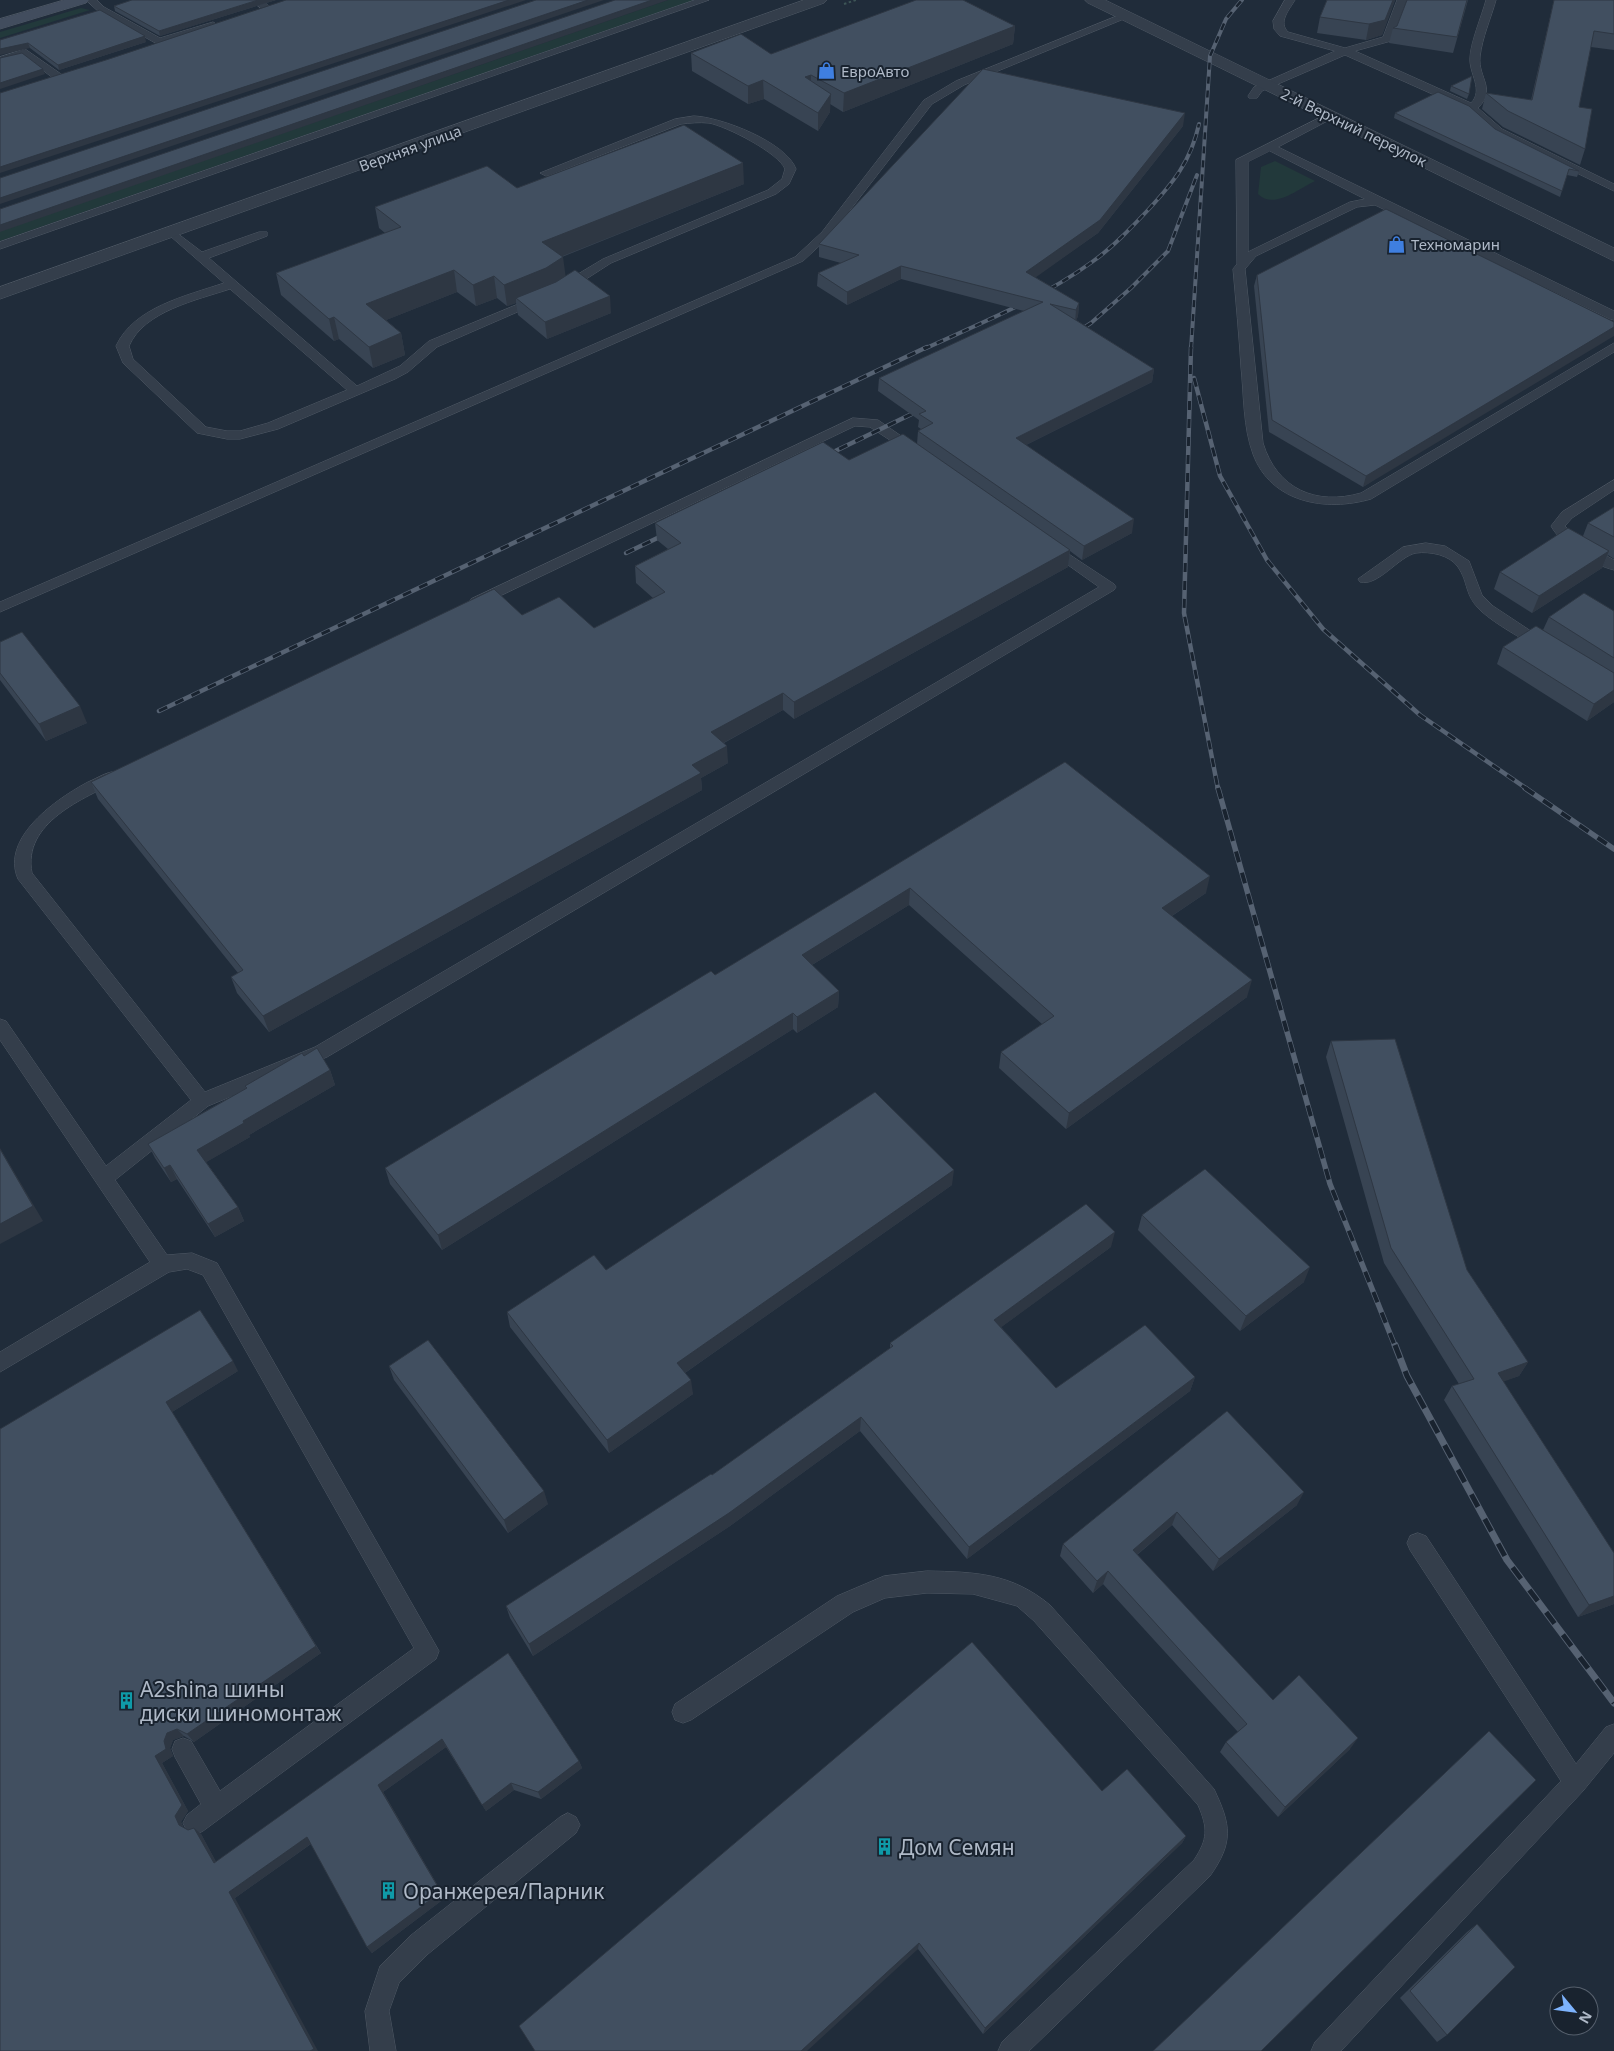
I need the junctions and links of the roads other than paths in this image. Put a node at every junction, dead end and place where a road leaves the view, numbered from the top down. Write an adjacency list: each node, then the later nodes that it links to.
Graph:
1 (81, 0): 13 (main road)
2 (91, 0): 14 (lane)
3 (256, 0): 10 (lane)
4 (704, 0): 29 (lane)
5 (819, 0): 27 (street, Верхняя улица)
6 (1093, 0): 11 (street, 2-й Верхний переулок)
7 (1290, 0): 16 (lane)
8 (1402, 0): 16 (lane)
9 (1491, 0): 21 (lane)
10 (266, 8)
11 (1126, 16): 19 (street, 2-й Верхний переулок); 43 (lane)
12 (222, 22): 14 (lane)
13 (0, 24)
14 (159, 42): 15 (lane)
15 (142, 48)
16 (1345, 52): 19 (lane); 21 (lane)
17 (0, 60): 18 (lane)
18 (41, 81)
19 (1269, 85): 20 (lane); 22 (street, 2-й Верхний переулок)
20 (1253, 96)
21 (1472, 108): 25 (lane)
22 (1331, 116): 23 (lane); 30 (street, 2-й Верхний переулок)
23 (1270, 147): 26 (lane); 32 (lane)
24 (546, 173): 37 (lane)
25 (1614, 188)
26 (1377, 201): 32 (lane); 35 (lane)
27 (173, 233): 31 (lane); 34 (street, Верхняя улица)
28 (263, 234): 31 (lane)
29 (0, 246)
30 (1614, 255)
31 (200, 257): 33 (lane)
32 (1242, 263): 36 (lane)
33 (232, 284): 37 (lane); 37 (lane)
34 (0, 293)
35 (1614, 316)
36 (1614, 346)
37 (356, 391)
38 (931, 462): 44 (lane)
39 (1614, 484): 41 (lane)
40 (1036, 536): 48 (lane)
41 (1614, 566)
42 (1365, 579): 45 (lane)
43 (0, 607)
44 (466, 607)
45 (1558, 655)
46 (125, 772): 48 (lane)
47 (0, 1026): 49 (lane)
48 (202, 1101): 49 (lane)
49 (103, 1179): 50 (lane)
50 (163, 1265): 51 (lane); 57 (lane)
51 (0, 1363)
52 (1418, 1543): 56 (lane)
53 (683, 1712): 61 (lane)
54 (1614, 1735): 56 (lane)
55 (183, 1749): 57 (lane)
56 (1576, 1783): 62 (lane)
57 (216, 1807): 58 (lane)
58 (195, 1823)
59 (568, 1826): 60 (lane)
60 (383, 2051)
61 (1011, 2051)
62 (1324, 2051)

